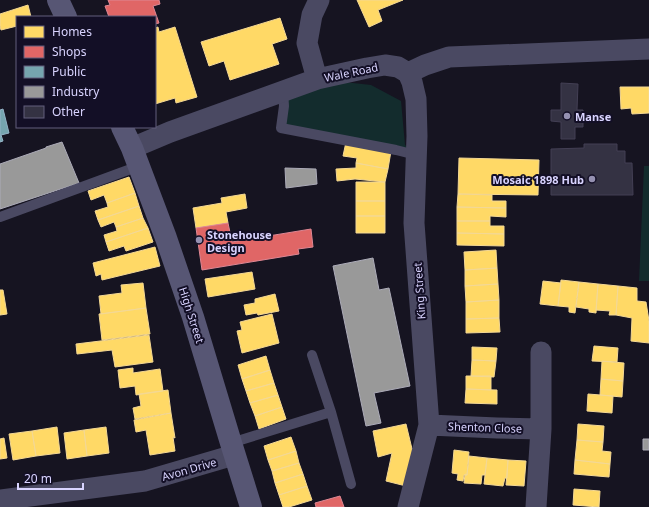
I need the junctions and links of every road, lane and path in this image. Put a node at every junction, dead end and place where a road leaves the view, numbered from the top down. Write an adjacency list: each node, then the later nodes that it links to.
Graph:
1 (58, 0): 3 (street)
2 (319, 0): 6 (street)
3 (66, 16)
4 (649, 49): 5 (street)
5 (408, 73): 6 (street, Wale Road); 9 (street, King Street)
6 (317, 79): 7 (street, Wale Road)
7 (283, 91): 9 (lane); 10 (street, Wale Road)
8 (122, 128): 10 (street, High Street)
9 (416, 155): 15 (street, King Street)
10 (136, 157): 11 (lane); 17 (street, High Street)
11 (0, 217)
12 (541, 352): 16 (street)
13 (312, 355): 14 (lane)
14 (331, 412): 17 (lane); 18 (lane)
15 (429, 425): 16 (street, Shenton Close); 21 (street, King Street)
16 (541, 429): 22 (street)
17 (232, 449): 19 (street, Avon Drive); 20 (street, High Street)
18 (351, 484)
19 (0, 500)
20 (251, 507)
21 (408, 507)
22 (536, 507)

